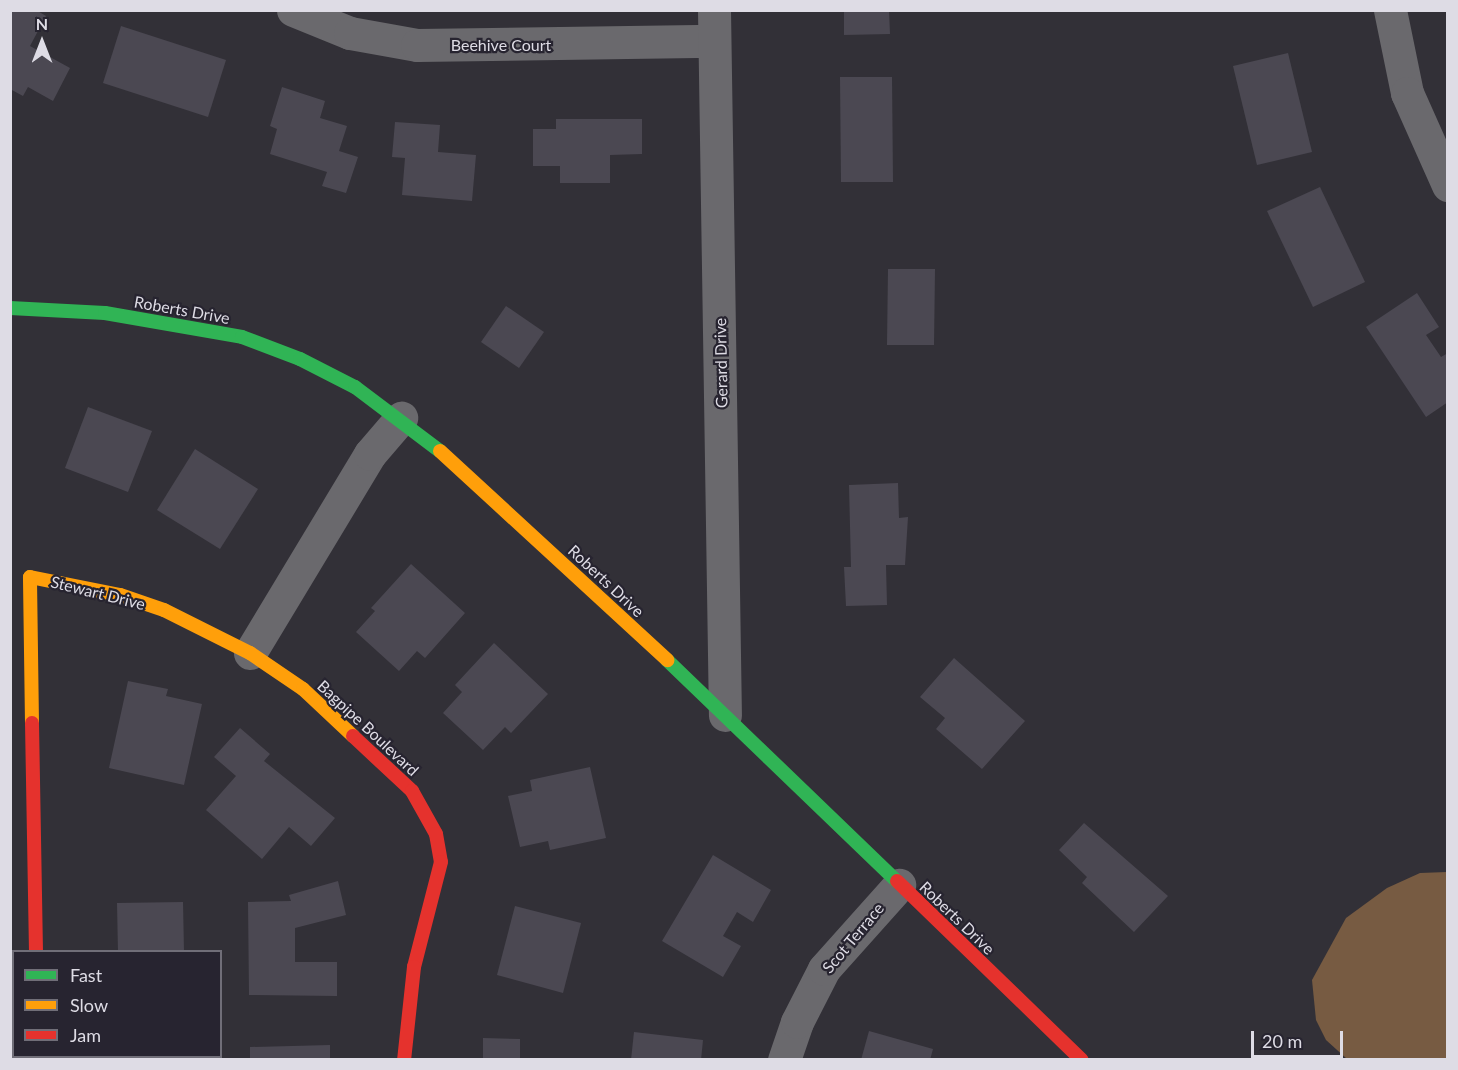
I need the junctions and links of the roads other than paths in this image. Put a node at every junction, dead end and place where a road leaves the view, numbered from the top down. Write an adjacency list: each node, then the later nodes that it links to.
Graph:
1 (293, 10): 3 (street, Beehive Court)
2 (1390, 10): 4 (street)
3 (714, 26): 8 (street, Gerard Drive)
4 (1448, 185)
5 (10, 308): 6 (street, Roberts Drive)
6 (401, 418): 7 (street); 8 (street, Roberts Drive)
7 (250, 653): 10 (street, Stewart Drive); 11 (street, Bagpipe Boulevard)
8 (724, 715): 9 (street, Roberts Drive)
9 (899, 885): 12 (street, Scot Terrace); 13 (street, Roberts Drive)
10 (36, 950)
11 (404, 1059)
12 (784, 1059)
13 (1082, 1059)

